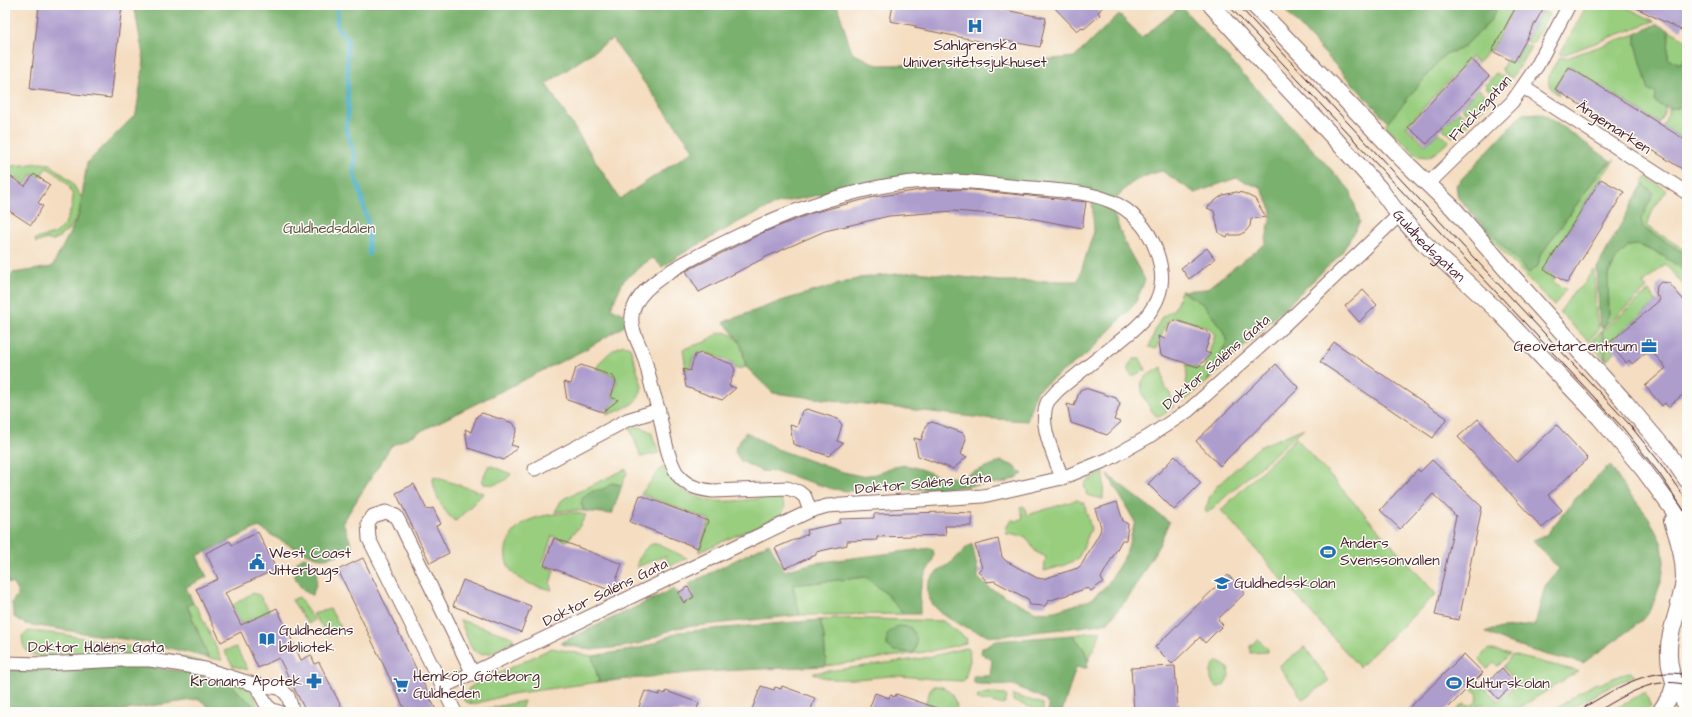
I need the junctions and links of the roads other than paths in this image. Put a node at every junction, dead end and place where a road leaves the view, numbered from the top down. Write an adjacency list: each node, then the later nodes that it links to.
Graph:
1 (1211, 5): 7 (street, Guldhedsgatan)
2 (1254, 5): 5 (street)
3 (1569, 5): 4 (street, Fricksgatan)
4 (1523, 87): 5 (street, Fricksgatan); 6 (street, Ängemarken)
5 (1428, 184): 11 (street)
6 (1687, 193)
7 (1399, 215): 10 (street, Doktor Saléns Gata); 12 (street, Guldhedsgatan)
8 (659, 410): 9 (street); 10 (street); 13 (street)
9 (535, 469)
10 (1062, 478): 13 (street, Doktor Saléns Gata)
11 (1687, 480)
12 (1651, 481): 14 (street, Guldhedsgatan); 16 (street, Guldhedsgatan)
13 (810, 511): 18 (street, Doktor Saléns Gata)
14 (1687, 534)
15 (1687, 606): 16 (street, Guldhedsgatan)
16 (1676, 621): 19 (street, Guldhedsgatan)
17 (5, 663): 20 (street, Doktor Håléns Gata)
18 (473, 674): 21 (street, Doktor Saléns Gata); 21 (street)
19 (1675, 682): 22 (street, Guldhedsgatan); 26 (street)
20 (256, 685): 23 (street); 24 (street, Doktor Håléns Gata)
21 (443, 687): 25 (street)
22 (1687, 706)
23 (279, 712)
24 (293, 712)
25 (455, 712)
26 (1660, 712)

